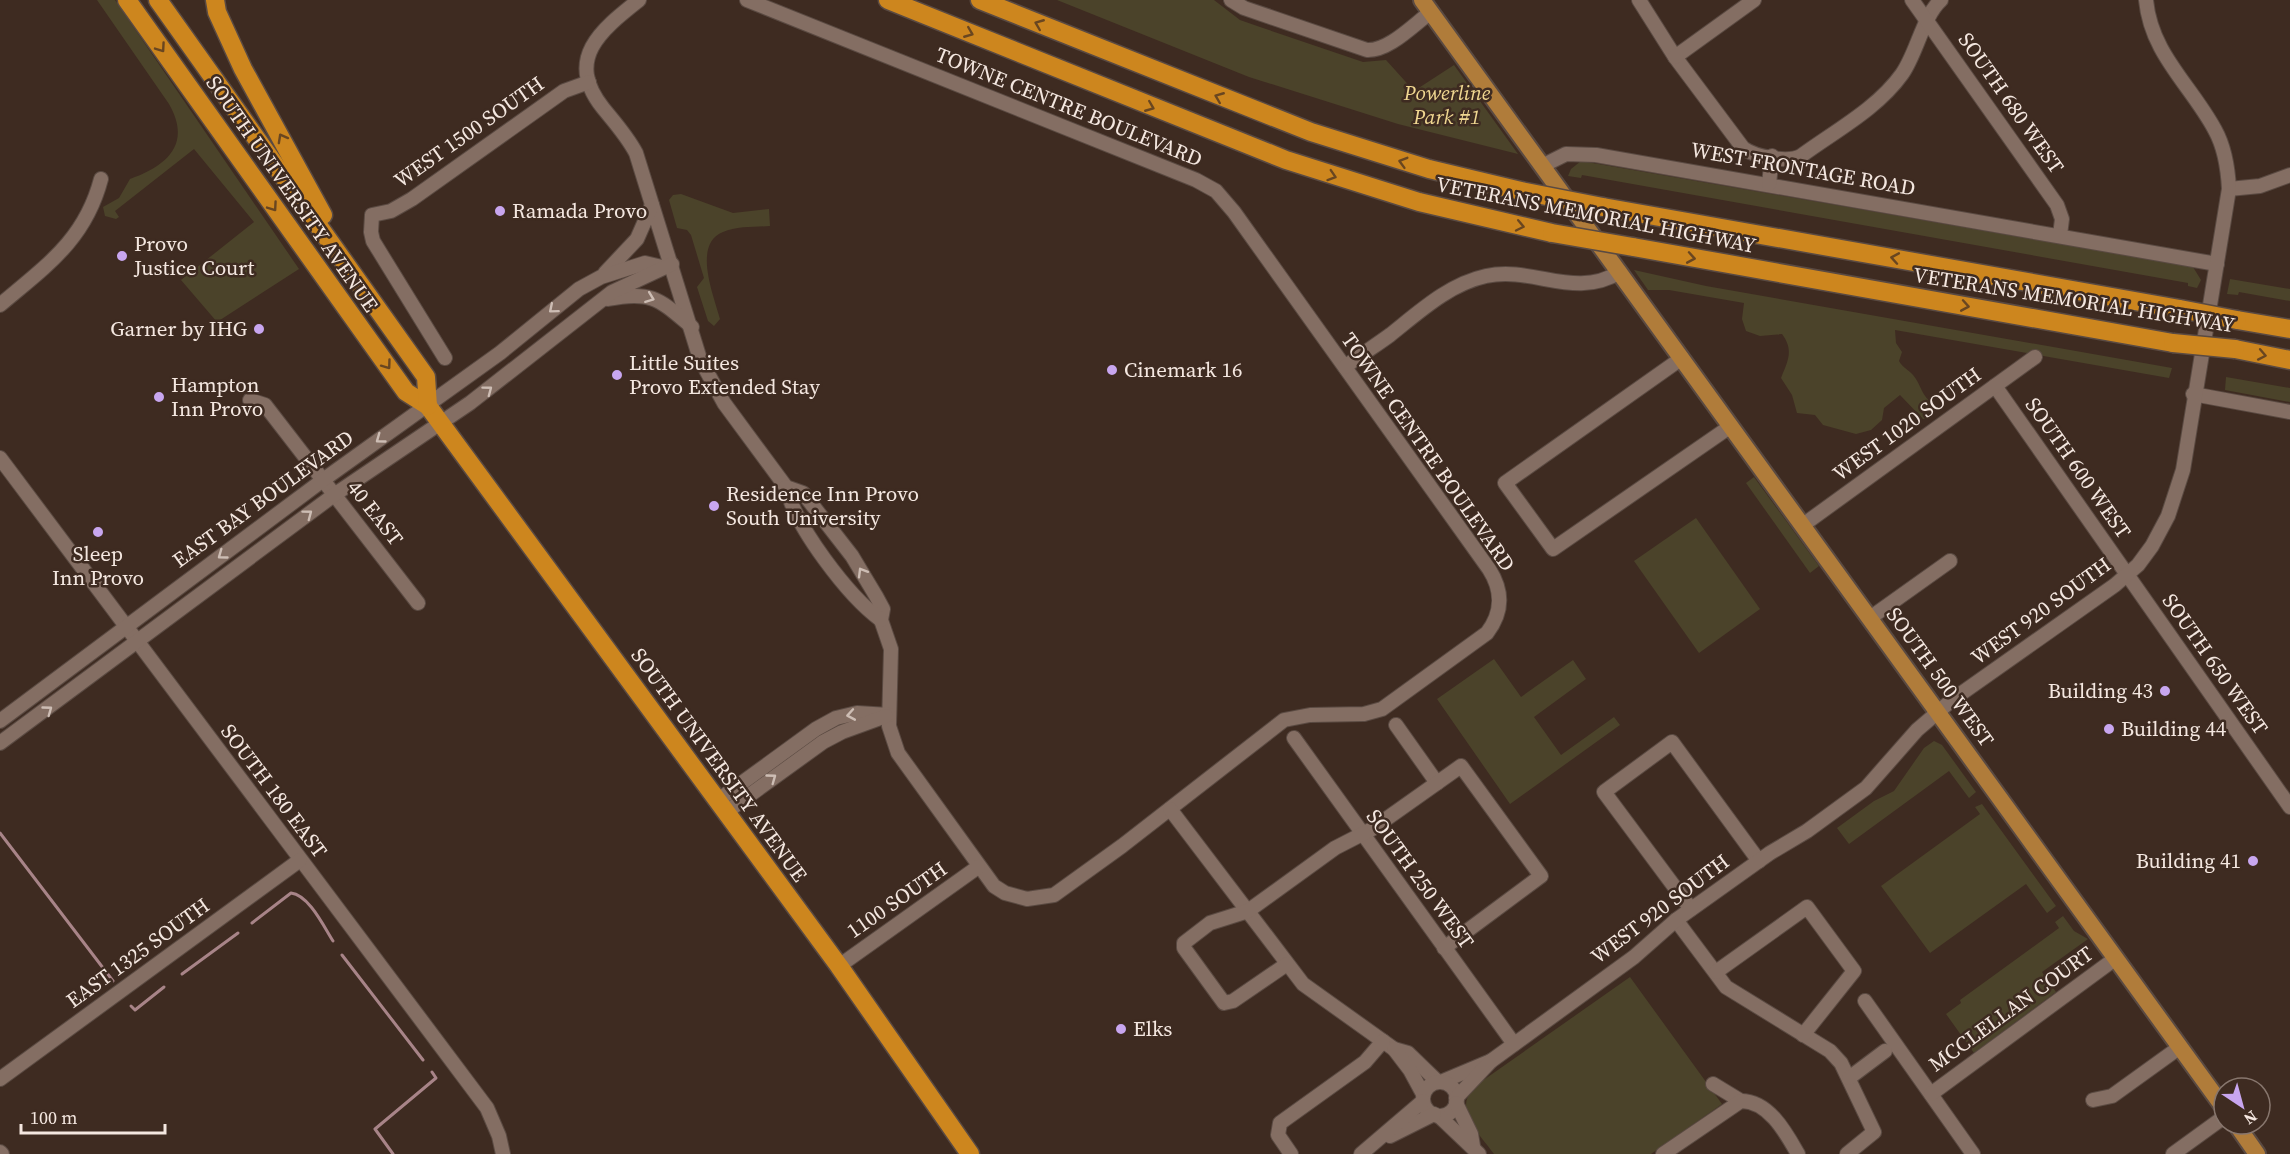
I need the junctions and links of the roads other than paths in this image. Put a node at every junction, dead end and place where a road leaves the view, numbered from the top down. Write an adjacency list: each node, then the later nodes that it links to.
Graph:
1 (127, 0): 46 (highway, SOUTH UNIVERSITY AVENUE, one-way to 46)
2 (158, 0): 29 (highway, SOUTH UNIVERSITY AVENUE)
3 (215, 0): 29 (highway, one-way to 3)
4 (639, 0): 19 (street, TOWNE CENTRE BOULEVARD)
5 (747, 0): 42 (street, TOWNE CENTRE BOULEVARD)
6 (880, 0): 16 (highway)
7 (888, 0): 16 (highway, VETERANS MEMORIAL HIGHWAY)
8 (980, 0): 37 (highway, VETERANS MEMORIAL HIGHWAY, one-way to 8, bridge)
9 (1231, 0): 15 (street)
10 (1639, 0): 18 (street)
11 (1754, 0): 18 (street)
12 (1912, 0): 17 (street, SOUTH 680 WEST)
13 (1941, 0): 17 (street)
14 (2146, 0): 25 (street, WEST 920 SOUTH)
15 (1426, 6): 21 (main road, SOUTH 500 WEST)
16 (915, 11): 41 (highway, VETERANS MEMORIAL HIGHWAY, one-way to 41, bridge)
17 (1928, 22): 20 (street); 28 (street, SOUTH 680 WEST)
18 (1675, 57): 20 (street)
19 (589, 82): 26 (street, TOWNE CENTRE BOULEVARD); 27 (street, WEST 1500 SOUTH)
20 (1772, 156): 24 (street)
21 (1542, 165): 24 (street, WEST FRONTAGE ROAD); 32 (main road, SOUTH 500 WEST)
22 (2290, 175): 25 (street)
23 (101, 179): 35 (street)
24 (1769, 184): 28 (street, WEST FRONTAGE ROAD)
25 (2229, 189): 30 (street, WEST 920 SOUTH)
26 (652, 205): 31 (street, TOWNE CENTRE BOULEVARD); 33 (street)
27 (372, 215): 39 (street, SOUTH UNIVERSITY AVENUE)
28 (2060, 235): 30 (street, WEST FRONTAGE ROAD)
29 (348, 264): 46 (highway, SOUTH UNIVERSITY AVENUE)
30 (2217, 264): 44 (street, WEST 920 SOUTH)
31 (667, 266): 33 (street); 34 (street, EAST BAY BOULEVARD); 36 (street, TOWNE CENTRE BOULEVARD)
32 (1620, 272): 40 (main road, SOUTH 500 WEST); 42 (street)
33 (601, 277): 46 (street, EAST BAY BOULEVARD, one-way to 46)
34 (600, 300): 36 (street, one-way to 36); 48 (street, EAST BAY BOULEVARD, one-way to 34)
35 (0, 304)
36 (692, 327): 52 (street, TOWNE CENTRE BOULEVARD)
37 (2290, 329)
38 (2035, 357): 43 (street, WEST 1020 SOUTH)
39 (445, 358)
40 (1682, 358): 49 (main road, SOUTH 500 WEST); 49 (street)
41 (2290, 360)
42 (1345, 367): 71 (street, TOWNE CENTRE BOULEVARD)
43 (1995, 386): 54 (street, WEST 1020 SOUTH); 56 (street, SOUTH 600 WEST)
44 (2193, 394): 47 (street); 56 (street, WEST 920 SOUTH)
45 (250, 400): 51 (street, 40 EAST)
46 (428, 406): 48 (highway, SOUTH UNIVERSITY AVENUE); 51 (street, EAST BAY BOULEVARD, one-way to 51)
47 (2290, 412)
48 (439, 422): 53 (street, EAST BAY BOULEVARD); 69 (highway, SOUTH UNIVERSITY AVENUE)
49 (1731, 426): 54 (main road, SOUTH 500 WEST)
50 (0, 458): 60 (street, SOUTH 180 EAST)
51 (323, 480): 53 (street, 40 EAST); 60 (street, EAST BAY BOULEVARD, one-way to 60)
52 (786, 487): 59 (street); 59 (street, TOWNE CENTRE BOULEVARD, one-way to 52)
53 (334, 495): 57 (street, 40 EAST); 61 (street, EAST BAY BOULEVARD, one-way to 53)
54 (1803, 525): 58 (main road, SOUTH 500 WEST)
55 (1950, 561): 58 (street)
56 (2127, 575): 62 (street, WEST 920 SOUTH); 70 (street, SOUTH 650 WEST)
57 (418, 603)
58 (1870, 618): 62 (main road, SOUTH 500 WEST)
59 (881, 620): 63 (street, TOWNE CENTRE BOULEVARD)
60 (125, 627): 61 (street, SOUTH 180 EAST); 64 (street, EAST BAY BOULEVARD)
61 (136, 642): 67 (street, EAST BAY BOULEVARD, one-way to 61); 73 (street, SOUTH 180 EAST)
62 (1938, 712): 74 (street, WEST 920 SOUTH); 80 (main road, SOUTH 500 WEST)
63 (889, 715): 69 (street, one-way to 63); 69 (street, one-way to 69); 75 (street, TOWNE CENTRE BOULEVARD)
64 (0, 721)
65 (1396, 725): 68 (street)
66 (1294, 738): 72 (street, SOUTH 250 WEST)
67 (0, 743)
68 (1437, 783): 72 (street); 79 (street)
69 (721, 807): 82 (highway, SOUTH UNIVERSITY AVENUE)
70 (2290, 807)
71 (1170, 809): 75 (street, TOWNE CENTRE BOULEVARD); 77 (street)
72 (1361, 835): 77 (street); 79 (street, SOUTH 250 WEST)
73 (300, 860): 92 (street, EAST 1325 SOUTH); 107 (street, SOUTH 180 EAST)
74 (1759, 861): 76 (street, WEST 920 SOUTH); 76 (street)
75 (978, 867): 82 (street, 1100 SOUTH)
76 (1691, 909): 78 (street, WEST 920 SOUTH)
77 (1248, 911): 81 (street); 81 (street)
78 (1676, 920): 83 (street); 86 (street, WEST 920 SOUTH)
79 (1443, 948): 86 (street, SOUTH 250 WEST)
80 (2116, 958): 88 (main road, SOUTH 500 WEST); 96 (street, MCCLELLAN COURT)
81 (1287, 964): 87 (street)
82 (839, 966): 108 (highway, SOUTH UNIVERSITY AVENUE)
83 (1716, 972): 85 (street); 85 (street)
84 (1865, 1001): 96 (street)
85 (1803, 1035): 91 (street)
86 (1514, 1044): 90 (street, WEST 920 SOUTH)
87 (1388, 1045): 93 (street); 97 (street); 109 (street)
88 (2180, 1047): 95 (main road, SOUTH 500 WEST); 98 (street)
89 (1885, 1051): 91 (street)
90 (1491, 1061): 93 (street, WEST 920 SOUTH); 99 (street, WEST 920 SOUTH)
91 (1849, 1078): 112 (street)
92 (0, 1079)
93 (1439, 1082): 97 (street); 99 (street)
94 (1713, 1084): 100 (street)
95 (2212, 1091)
96 (1931, 1094): 113 (street)
97 (1423, 1098): 101 (street); 104 (street)
98 (2094, 1100)
99 (1456, 1101): 101 (street); 105 (street)
100 (1740, 1101): 106 (street); 111 (street)
101 (1437, 1115): 104 (street); 105 (street)
102 (2212, 1126): 114 (street)
103 (2245, 1136): 115 (main road)
104 (1380, 1140): 110 (street)
105 (1476, 1150)
106 (1669, 1152)
107 (502, 1154)
108 (970, 1154)
109 (1291, 1154)
110 (1361, 1154)
111 (1798, 1154)
112 (1846, 1154)
113 (1972, 1154)
114 (2173, 1154)
115 (2258, 1154)

